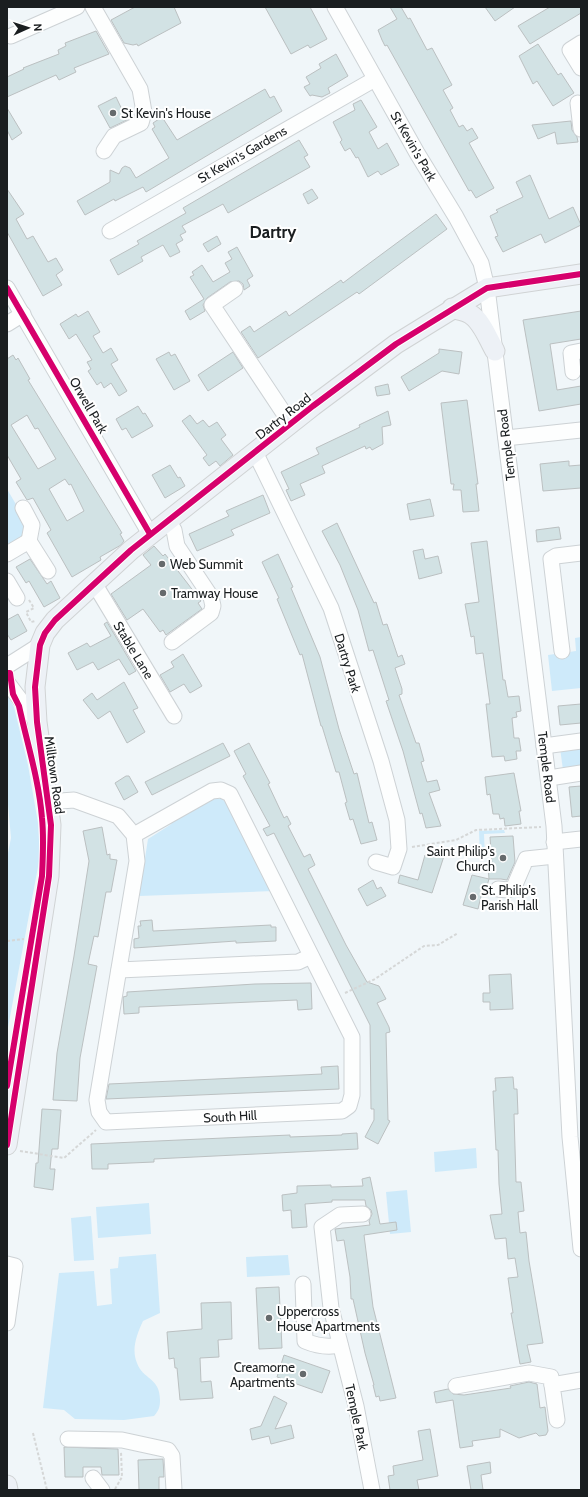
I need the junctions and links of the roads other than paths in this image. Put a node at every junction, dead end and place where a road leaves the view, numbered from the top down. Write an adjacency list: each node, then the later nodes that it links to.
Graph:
1 (77, 7): 4 (street)
2 (94, 7): 10 (street)
3 (335, 7): 7 (street, St Kevin's Park)
4 (11, 36)
5 (581, 43): 6 (street)
6 (581, 68)
7 (376, 79): 11 (street, St Kevin's Gardens); 14 (street, St Kevin's Park)
8 (578, 103): 9 (street)
9 (581, 129)
10 (104, 152)
11 (110, 231)
12 (581, 274): 14 (main road, Dartry Road)
13 (7, 288): 17 (street, Orwell Park)
14 (487, 288): 16 (main road, Dartry Road); 19 (street, Temple Road)
15 (235, 289): 22 (street)
16 (452, 308): 19 (main road); 22 (main road, Dartry Road)
17 (23, 314): 18 (street); 28 (street, Orwell Park)
18 (7, 324)
19 (495, 351): 24 (street, Temple Road)
20 (581, 351): 21 (street)
21 (573, 372)
22 (291, 424): 25 (main road, Dartry Road)
23 (581, 430): 24 (street)
24 (506, 438): 44 (street, Temple Road)
25 (255, 452): 27 (main road, Dartry Road); 51 (street, Dartry Park)
26 (23, 508): 29 (street)
27 (168, 520): 28 (main road, Dartry Road); 36 (street)
28 (150, 534): 34 (main road, Dartry Road)
29 (29, 541): 31 (street); 32 (street)
30 (581, 553): 38 (street)
31 (7, 554)
32 (48, 571)
33 (7, 582): 35 (street)
34 (94, 583): 37 (main road, Dartry Road); 41 (street, Stable Lane)
35 (17, 598)
36 (172, 642)
37 (40, 645): 39 (street); 42 (main road, Milltown Road)
38 (562, 651)
39 (7, 666)
40 (7, 682): 42 (street)
41 (174, 716)
42 (37, 722): 47 (main road, Milltown Road)
43 (581, 741): 44 (street)
44 (544, 746): 46 (street, Temple Road)
45 (581, 773): 46 (street)
46 (549, 778): 50 (street, Temple Road)
47 (47, 802): 48 (street); 55 (main road, Milltown Road)
48 (134, 835): 53 (street, South Hill); 54 (street)
49 (581, 839): 50 (street)
50 (555, 849): 52 (street); 57 (street, Temple Road)
51 (376, 862)
52 (498, 889)
53 (311, 956): 54 (street); 54 (street, South Hill)
54 (119, 970)
55 (7, 1145)
56 (363, 1214): 61 (street, Temple Park)
57 (581, 1249)
58 (7, 1264): 60 (street)
59 (302, 1284): 61 (street)
60 (7, 1323)
61 (340, 1345): 70 (street, Temple Park)
62 (581, 1380): 63 (street)
63 (552, 1384): 64 (street); 65 (street)
64 (456, 1386)
65 (557, 1420)
66 (68, 1439): 69 (street)
67 (7, 1485): 68 (main road)
68 (8, 1490)
69 (174, 1490)
70 (372, 1490)

